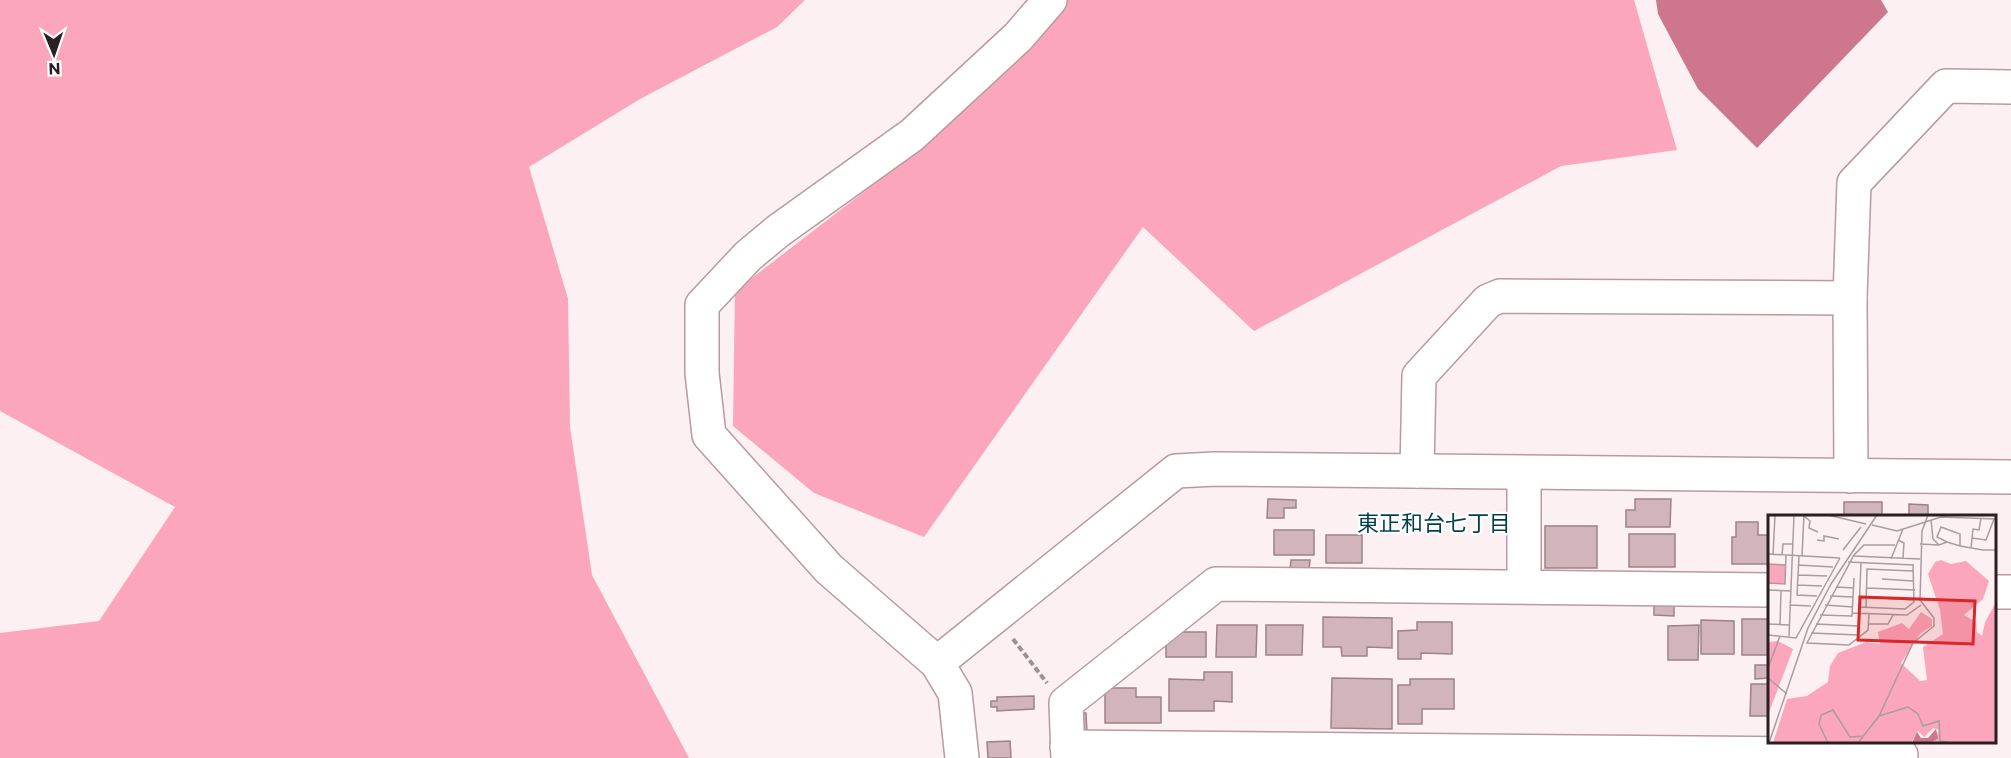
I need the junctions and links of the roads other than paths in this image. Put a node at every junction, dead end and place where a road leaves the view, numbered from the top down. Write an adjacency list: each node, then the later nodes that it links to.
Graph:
1 (1050, 0): 10 (street)
2 (2011, 87): 3 (street)
3 (1850, 298): 4 (street); 6 (street)
4 (1417, 471): 5 (street); 10 (street)
5 (1524, 473): 6 (street); 8 (street)
6 (1851, 476): 7 (street)
7 (2011, 477)
8 (1524, 586): 9 (street); 11 (street)
9 (1768, 590)
10 (937, 663): 14 (street)
11 (1068, 752): 13 (street)
12 (1901, 752): 13 (street)
13 (1522, 754)
14 (962, 758)

